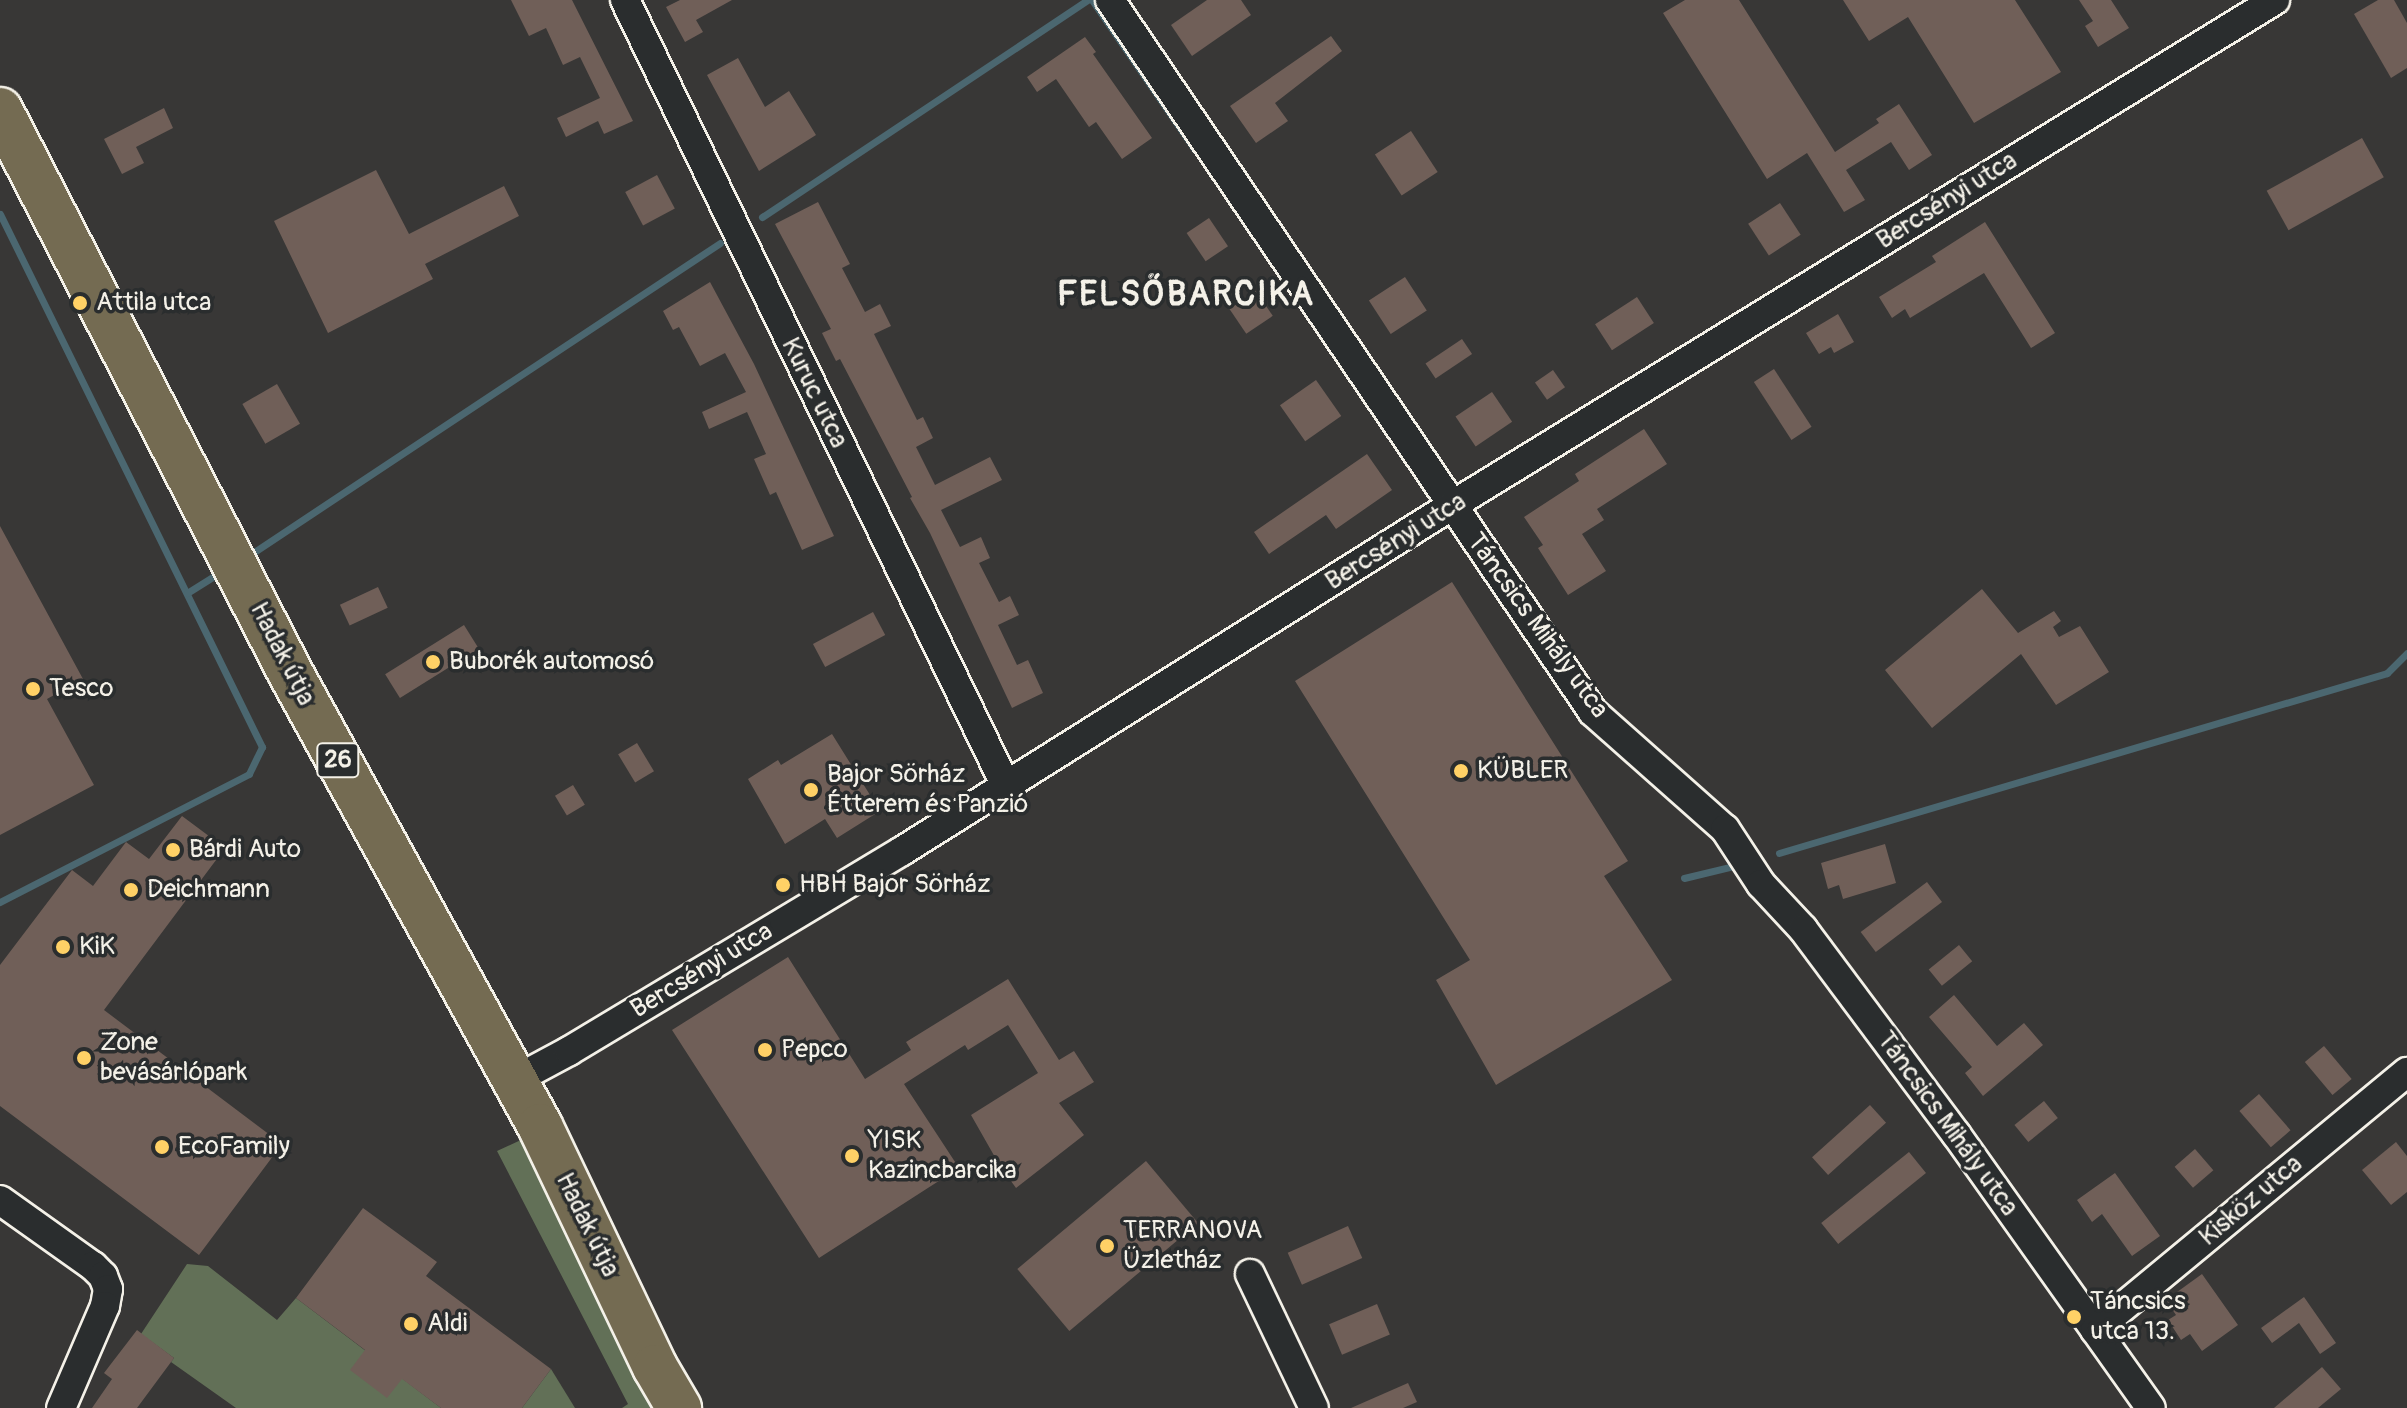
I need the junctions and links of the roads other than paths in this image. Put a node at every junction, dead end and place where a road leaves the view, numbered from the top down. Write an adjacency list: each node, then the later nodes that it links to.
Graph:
1 (625, 0): 6 (street, Kuruc utca)
2 (1110, 0): 5 (street, Táncsics Mihály utca)
3 (2275, 0): 5 (street, Bercsényi utca)
4 (0, 110): 8 (main road, Hadak útja / 26)
5 (1451, 506): 6 (street, Bercsényi utca); 11 (street, Táncsics Mihály utca)
6 (1006, 786): 8 (street, Bercsényi utca)
7 (2407, 1072): 11 (street, Kisköz utca)
8 (515, 1080): 13 (main road, Hadak útja / 26)
9 (0, 1200): 12 (street)
10 (1250, 1274): 14 (street)
11 (2095, 1330): 15 (street, Táncsics Mihály utca)
12 (61, 1408)
13 (679, 1408)
14 (1314, 1408)
15 (2151, 1408)

